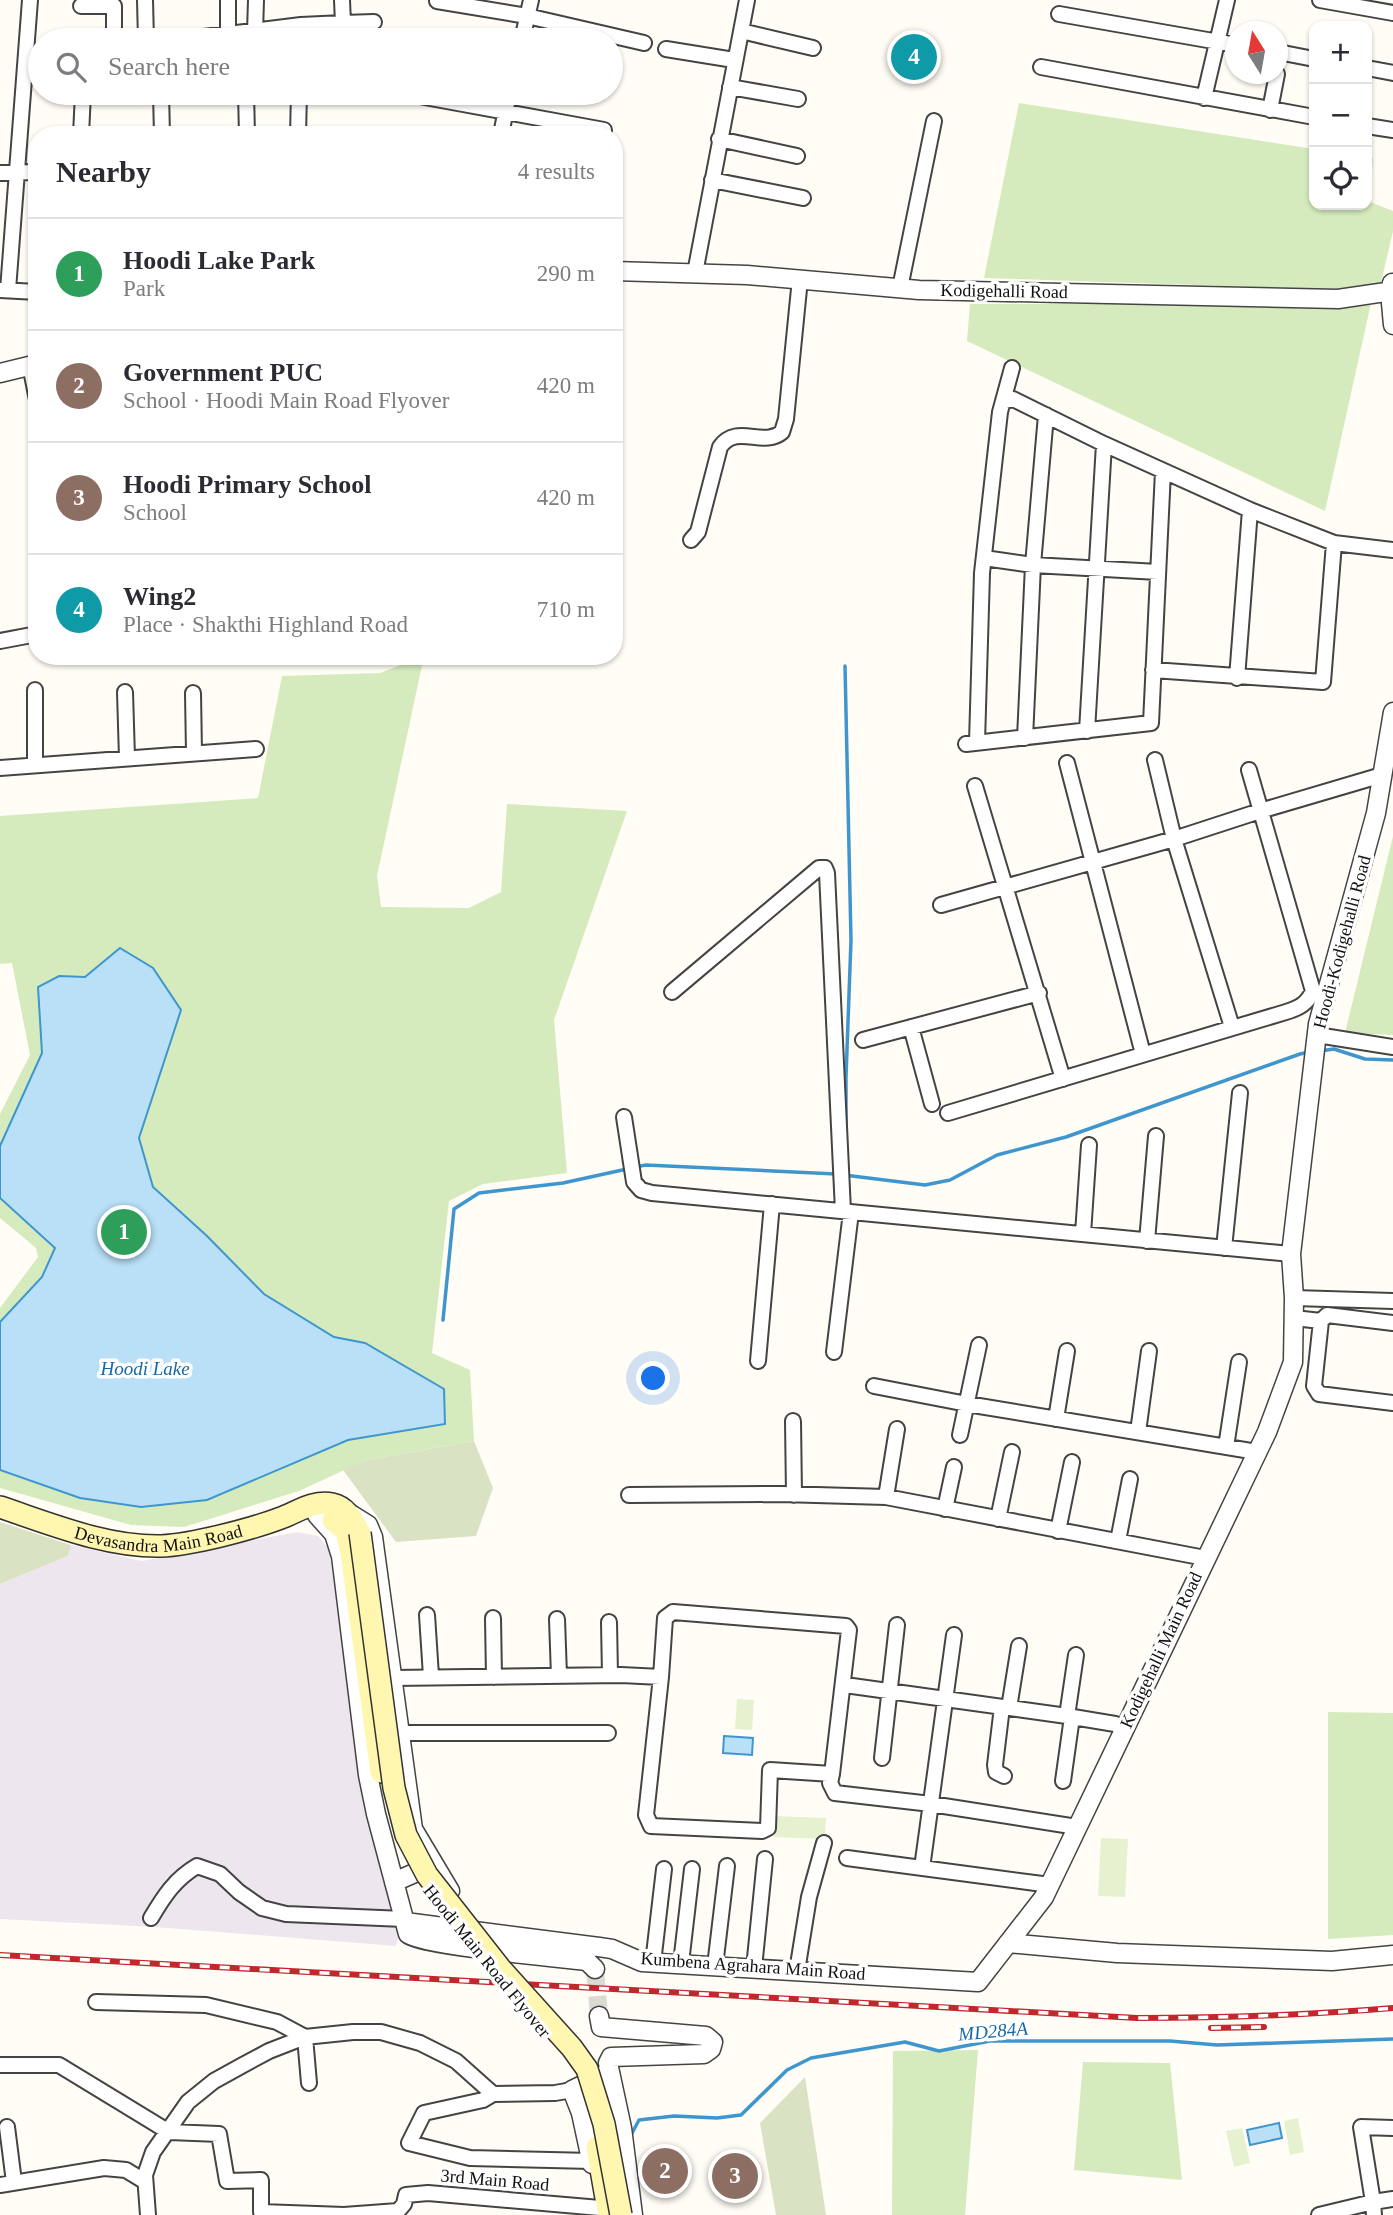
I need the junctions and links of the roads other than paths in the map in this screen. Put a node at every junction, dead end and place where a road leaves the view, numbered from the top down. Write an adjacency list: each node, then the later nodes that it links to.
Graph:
1 (30, 0): 17 (street)
2 (145, 0): 19 (street)
3 (228, 0): 20 (street)
4 (256, 0): 21 (street)
5 (342, 0): 16 (street)
6 (531, 0): 14 (street)
7 (747, 0): 27 (street)
8 (1227, 0): 29 (street)
9 (1321, 0): 12 (street)
10 (437, 1): 14 (street)
11 (81, 6): 18 (street)
12 (1393, 13)
13 (1059, 14): 29 (street)
14 (527, 16): 24 (street); 25 (street)
15 (374, 22): 16 (street)
16 (343, 23): 22 (street); 23 (street)
17 (28, 28)
18 (114, 28)
19 (145, 28)
20 (228, 28)
21 (255, 28)
22 (322, 28)
23 (339, 28)
24 (524, 28)
25 (579, 28)
26 (28, 29): 66 (street)
27 (741, 31): 32 (street); 36 (street)
28 (623, 38): 30 (street)
29 (1217, 41): 31 (street); 42 (street)
30 (644, 43)
31 (1225, 43)
32 (813, 47)
33 (666, 49): 36 (street)
34 (1288, 55): 35 (street)
35 (1309, 58)
36 (734, 60): 41 (street)
37 (1041, 67): 42 (street)
38 (1372, 69): 39 (street)
39 (1393, 73)
40 (1275, 84): 50 (street)
41 (730, 87): 43 (street); 62 (street)
42 (1204, 98): 50 (street)
43 (798, 99)
44 (82, 105): 54 (street)
45 (161, 105): 55 (street)
46 (246, 105): 56 (street)
47 (299, 105): 57 (street)
48 (471, 105): 51 (street)
49 (506, 105): 51 (street)
50 (1270, 110): 52 (street)
51 (505, 111): 58 (street); 59 (street)
52 (1309, 116)
53 (934, 121): 72 (street)
54 (81, 126)
55 (162, 126)
56 (247, 126)
57 (298, 126)
58 (502, 126)
59 (583, 126)
60 (1372, 127): 61 (street)
61 (1393, 130)
62 (719, 139): 63 (street); 67 (street)
63 (797, 156)
64 (28, 172): 66 (street)
65 (0, 173): 66 (street)
66 (18, 173): 74 (street)
67 (712, 180): 68 (street); 70 (street)
68 (803, 198)
69 (623, 271): 70 (street, Kodigehalli Road)
70 (695, 273): 71 (street, Kodigehalli Road)
71 (800, 279): 72 (street, Kodigehalli Road); 85 (street)
72 (900, 288): 73 (street, Kodigehalli Road)
73 (1392, 288): 76 (street)
74 (4, 290): 75 (street)
75 (28, 291)
76 (1393, 325)
77 (28, 366): 79 (street)
78 (1012, 368): 80 (street)
79 (0, 373)
80 (1005, 401): 81 (street); 88 (street)
81 (1046, 415): 82 (street); 89 (street)
82 (1104, 444): 83 (street); 90 (street)
83 (1163, 471): 84 (street); 91 (street)
84 (1250, 510): 86 (street); 95 (street)
85 (691, 540)
86 (1334, 543): 87 (street); 95 (street)
87 (1393, 550)
88 (984, 558): 89 (street); 101 (street)
89 (1033, 565): 90 (street); 101 (street)
90 (1096, 568): 91 (street); 100 (street)
91 (1158, 572): 94 (street)
92 (28, 636): 93 (street)
93 (0, 641)
94 (1153, 670): 95 (street); 100 (street)
95 (1237, 678)
96 (35, 690): 107 (street)
97 (125, 692): 104 (street)
98 (193, 693): 103 (street)
99 (1393, 712): 110 (street, Hoodi-Kodigehalli Road)
100 (1087, 731): 101 (street)
101 (1025, 738)
102 (256, 749): 103 (street)
103 (194, 753): 104 (street)
104 (127, 758): 107 (street)
105 (1155, 760): 113 (street)
106 (1068, 763): 114 (street)
107 (35, 765): 108 (street)
108 (0, 768)
109 (1249, 770): 112 (street)
110 (1382, 775): 112 (street); 122 (street, Hoodi-Kodigehalli Road)
111 (975, 786): 115 (street)
112 (1260, 811): 113 (street); 120 (street)
113 (1174, 839): 114 (street); 120 (street)
114 (1092, 861): 115 (street); 124 (street)
115 (1006, 885): 116 (street); 118 (street)
116 (941, 905)
117 (672, 992): 133 (street)
118 (1039, 993): 119 (street); 125 (street)
119 (911, 1027): 121 (street); 127 (street)
120 (1232, 1027): 124 (street)
121 (863, 1040)
122 (1316, 1046): 123 (street); 137 (street, Hoodi-Kodigehalli Road)
123 (1393, 1047)
124 (1143, 1054): 125 (street)
125 (1063, 1079): 128 (street)
126 (1240, 1093): 136 (street)
127 (932, 1104)
128 (948, 1113)
129 (624, 1117): 132 (street)
130 (1156, 1136): 135 (street)
131 (1089, 1145): 134 (street)
132 (772, 1204): 133 (street); 147 (street)
133 (847, 1212): 134 (street); 145 (street)
134 (1083, 1234): 135 (street)
135 (1147, 1241): 136 (street)
136 (1224, 1248): 137 (street)
137 (1290, 1254): 138 (street, Hoodi-Kodigehalli Road)
138 (1294, 1298): 139 (street); 140 (street, Kodigehalli Main Road)
139 (1393, 1301)
140 (1294, 1318): 141 (street); 159 (street, Kodigehalli Main Road)
141 (1321, 1321): 142 (street); 150 (street)
142 (1393, 1323)
143 (979, 1345): 151 (street)
144 (1149, 1351): 155 (street)
145 (834, 1352)
146 (1067, 1352): 152 (street)
147 (758, 1361)
148 (1239, 1362): 157 (street)
149 (874, 1386): 151 (street)
150 (1393, 1403)
151 (967, 1404): 152 (street); 156 (street)
152 (1056, 1419): 155 (street)
153 (793, 1421): 163 (street)
154 (897, 1429): 165 (street)
155 (1138, 1433): 157 (street)
156 (960, 1435)
157 (1226, 1447): 159 (street)
158 (1012, 1452): 170 (street)
159 (1257, 1452): 173 (street, Kodigehalli Main Road)
160 (1072, 1462): 171 (street)
161 (954, 1467): 167 (street)
162 (1129, 1479): 172 (street)
163 (794, 1494): 164 (street); 165 (street)
164 (629, 1495)
165 (886, 1497): 167 (street)
166 (0, 1507): 168 (main road, Devasandra Main Road)
167 (945, 1509): 170 (street)
168 (315, 1513): 169 (main road, Devasandra Main Road); 210 (street); 240 (main road, Hoodi Main Road Flyover)
169 (349, 1513): 187 (street); 242 (main road, Hoodi Main Road Flyover, bridge)
170 (999, 1519): 171 (street)
171 (1058, 1531): 172 (street)
172 (1118, 1541): 173 (street)
173 (1205, 1558): 193 (street, Kodigehalli Main Road)
174 (428, 1615): 183 (street)
175 (494, 1618): 185 (street)
176 (557, 1619): 184 (street)
177 (609, 1622): 182 (street)
178 (897, 1625): 189 (street)
179 (954, 1635): 190 (street)
180 (1019, 1646): 191 (street)
181 (1076, 1655): 192 (street)
182 (610, 1675): 184 (street); 186 (street)
183 (431, 1676): 185 (street); 187 (street)
184 (559, 1676): 185 (street)
185 (494, 1677)
186 (661, 1677): 188 (street); 197 (street)
187 (393, 1678): 194 (street)
188 (845, 1685): 189 (street); 197 (street)
189 (889, 1693): 190 (street); 196 (street)
190 (944, 1700): 191 (street); 200 (street)
191 (1006, 1708): 192 (street); 198 (street)
192 (1069, 1716): 193 (street); 199 (street)
193 (1124, 1728): 201 (street, Kodigehalli Main Road)
194 (400, 1733): 195 (street); 205 (street)
195 (608, 1733)
196 (882, 1758)
197 (832, 1774): 200 (street)
198 (1004, 1776)
199 (1063, 1782)
200 (931, 1804): 201 (street); 207 (street)
201 (1077, 1827): 211 (street, Kodigehalli Main Road)
202 (824, 1843): 222 (street)
203 (847, 1858): 207 (street)
204 (765, 1860): 220 (street)
205 (433, 1865): 210 (street); 214 (street)
206 (727, 1866): 219 (street)
207 (922, 1868): 211 (street)
208 (664, 1869): 217 (street)
209 (692, 1869): 218 (street)
210 (394, 1882): 213 (street)
211 (1050, 1885): 215 (street, Kodigehalli Main Road)
212 (151, 1918): 213 (street)
213 (406, 1925): 214 (street, Kumbena Agrahara Main Road); 221 (street)
214 (480, 1931): 217 (street, Kumbena Agrahara Main Road)
215 (1008, 1943): 216 (street); 223 (street, Kodigehalli Main Road)
216 (1393, 1955)
217 (653, 1963): 218 (street, Kumbena Agrahara Main Road)
218 (681, 1963): 219 (street, Kumbena Agrahara Main Road)
219 (715, 1966): 220 (street, Kumbena Agrahara Main Road)
220 (754, 1968): 222 (street, Kumbena Agrahara Main Road)
221 (595, 1969)
222 (797, 1971): 223 (street, Kumbena Agrahara Main Road)
223 (978, 1982)
224 (96, 2002): 226 (street)
225 (599, 2016): 228 (street)
226 (305, 2037): 229 (street); 231 (street); 234 (street)
227 (0, 2064): 234 (street)
228 (610, 2072): 230 (street); 243 (street)
229 (309, 2083)
230 (572, 2090): 231 (street); 235 (street)
231 (493, 2094): 235 (street)
232 (7, 2127): 237 (street)
233 (1393, 2128): 239 (street)
234 (169, 2132): 236 (street); 240 (street, 3rd Main Road)
235 (592, 2161): 240 (street)
236 (144, 2181): 237 (street); 241 (street)
237 (7, 2183)
238 (1393, 2199): 239 (street)
239 (1374, 2209): 244 (street)
240 (603, 2213)
241 (148, 2215)
242 (621, 2215)
243 (633, 2215)
244 (1323, 2215)

